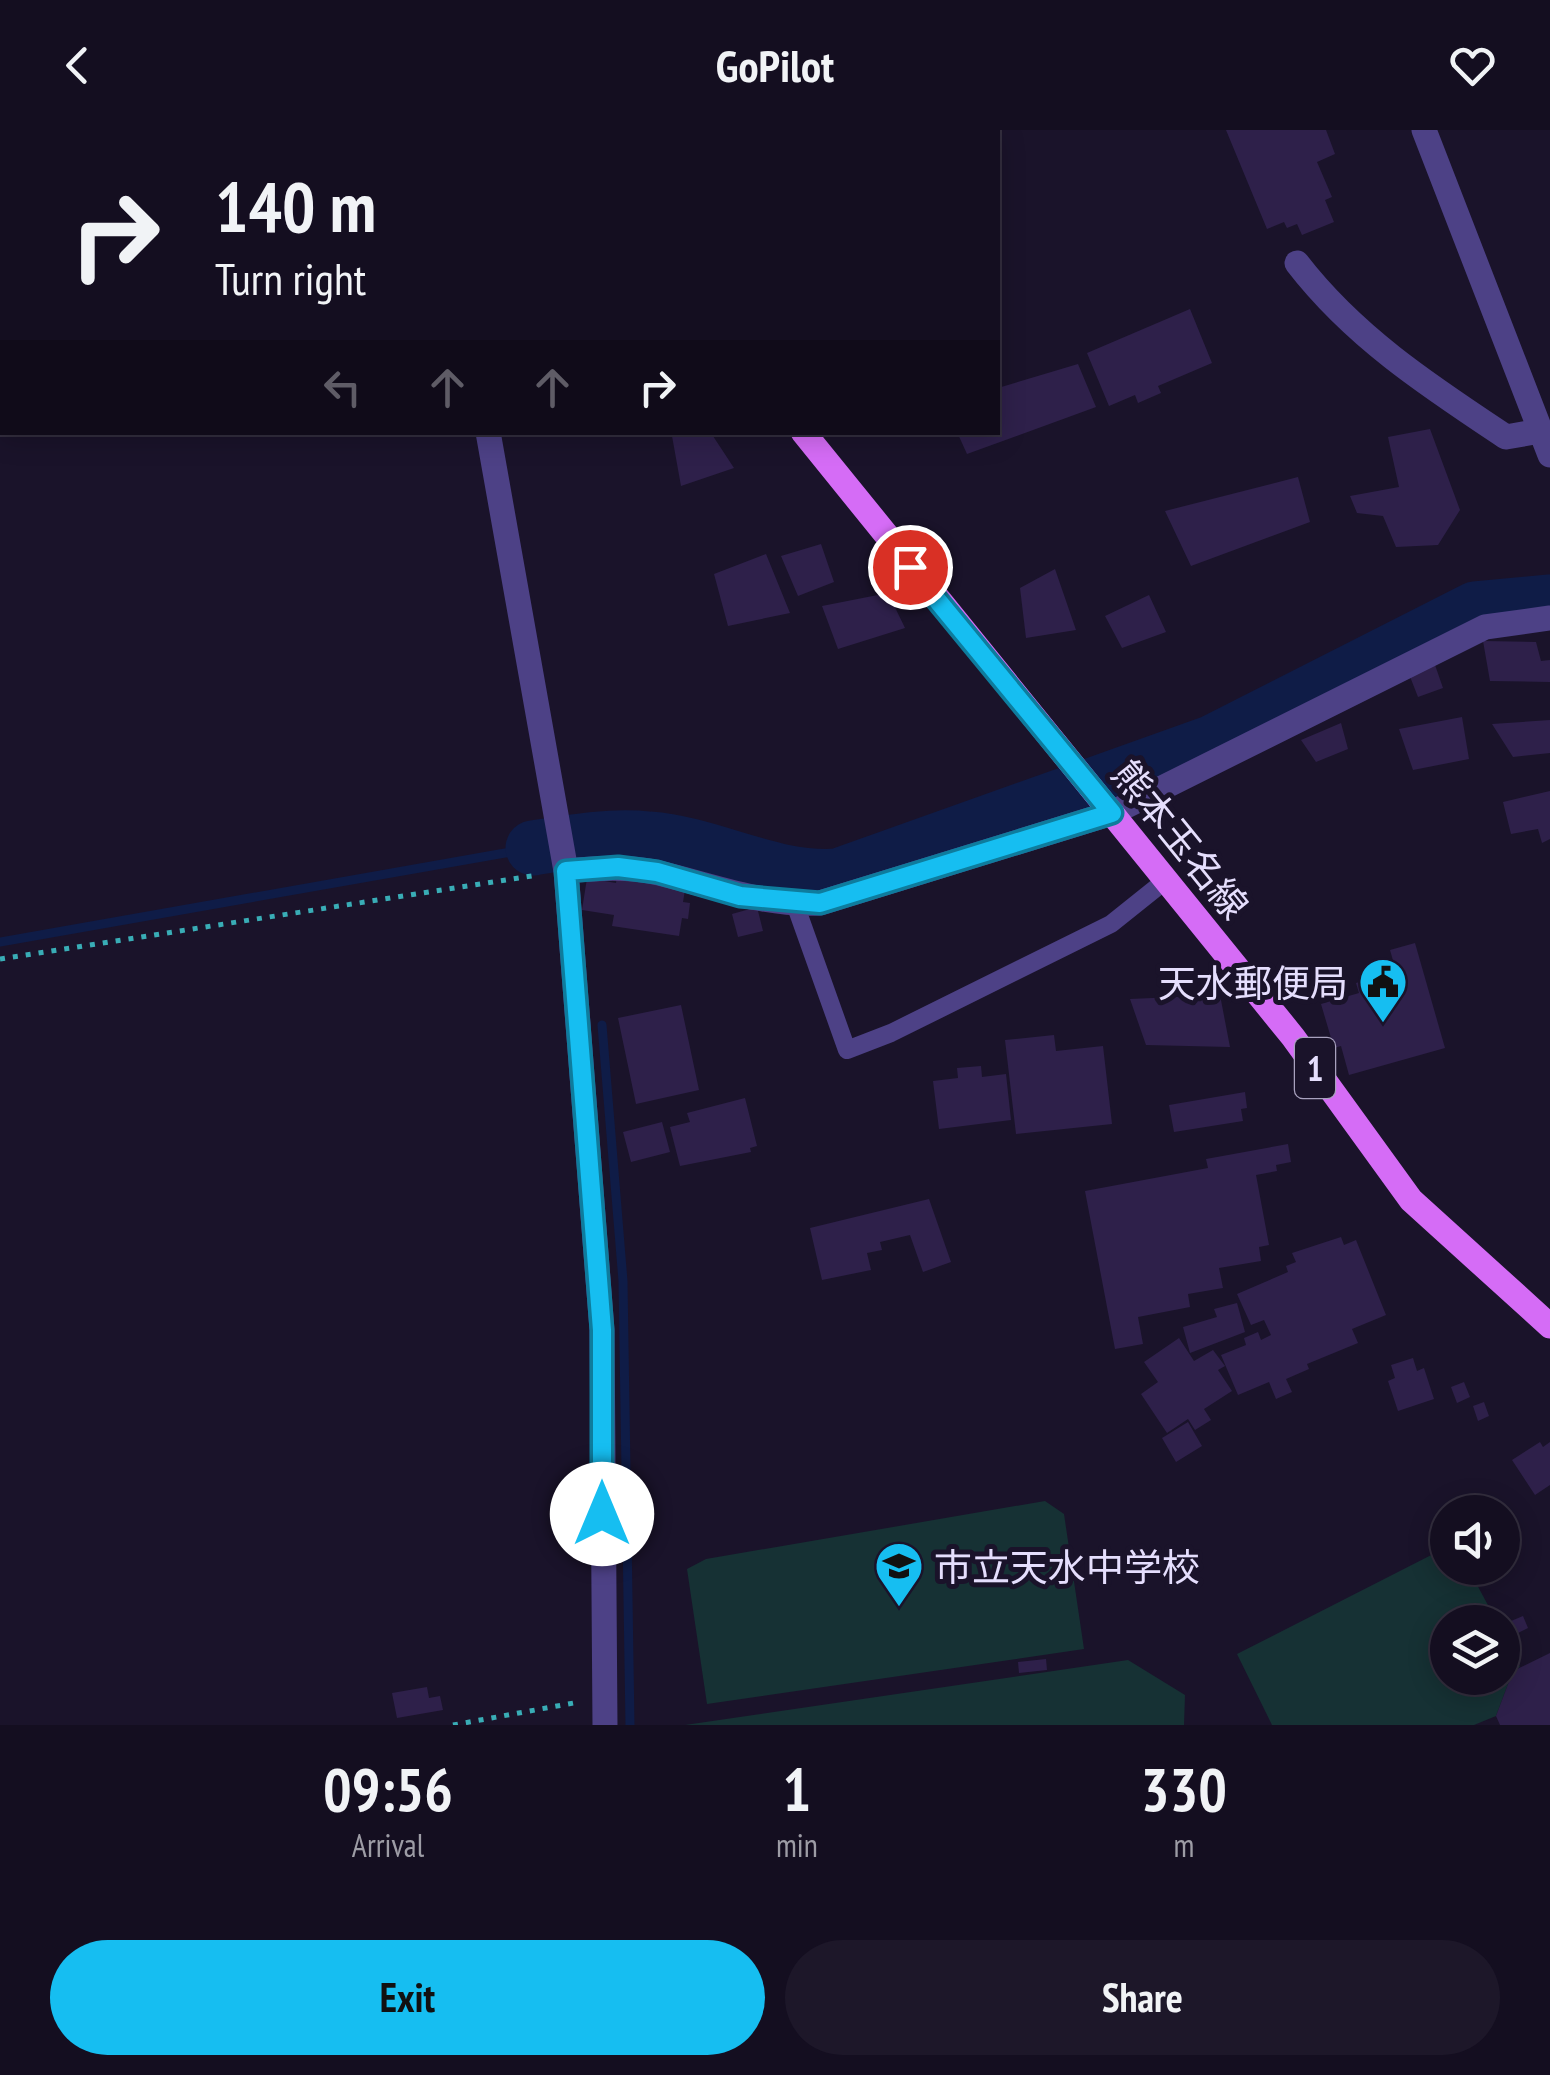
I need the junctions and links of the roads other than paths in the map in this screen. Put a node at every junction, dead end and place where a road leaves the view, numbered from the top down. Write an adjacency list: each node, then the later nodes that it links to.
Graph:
1 (1424, 130): 5 (street)
2 (1297, 263): 5 (street)
3 (489, 435): 8 (street)
4 (805, 435): 7 (main road, 熊本玉名線 / 1)
5 (1545, 443)
6 (1550, 618): 7 (street)
7 (1104, 804): 9 (main road, 熊本玉名線 / 1); 10 (street)
8 (564, 864): 10 (street); 12 (street)
9 (1166, 880): 10 (lane); 11 (main road, 熊本玉名線 / 1)
10 (795, 904)
11 (1550, 1326)
12 (604, 1725)

